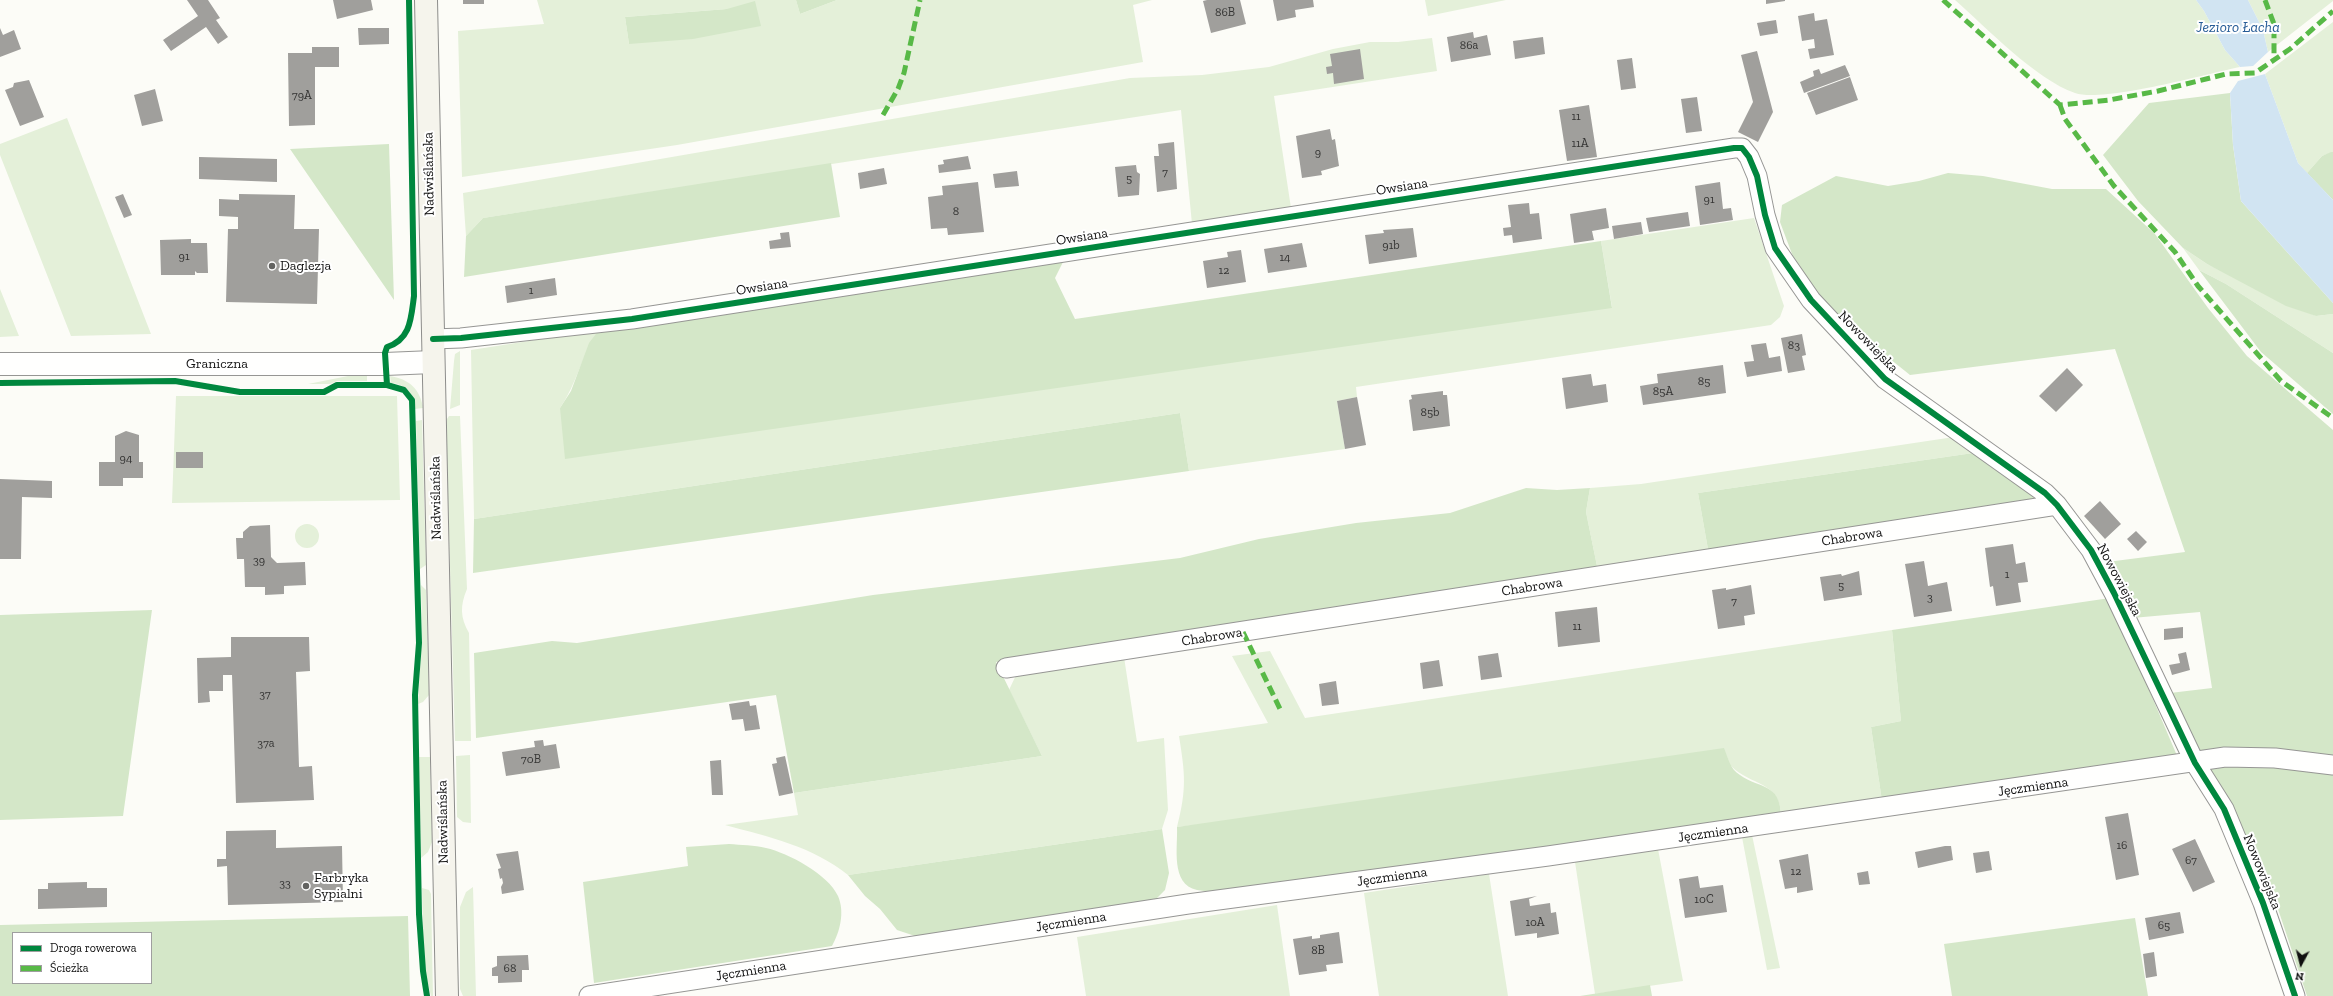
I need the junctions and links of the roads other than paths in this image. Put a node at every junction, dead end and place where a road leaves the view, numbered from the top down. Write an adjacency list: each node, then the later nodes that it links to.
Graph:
1 (426, 0): 3 (main road, Nadwiślańska)
2 (1734, 148): 3 (street, Owsiana); 6 (street, Nowowiejska)
3 (433, 339): 4 (main road, Nadwiślańska)
4 (433, 362): 5 (street, Graniczna); 11 (main road, Nadwiślańska)
5 (0, 364)
6 (2057, 505): 7 (street, Chabrowa); 8 (street, Nowowiejska)
7 (1006, 668)
8 (2195, 763): 9 (street, Jęczmienna); 10 (street, Nowowiejska); 12 (street, Jęczmienna)
9 (2333, 765)
10 (2289, 995)
11 (447, 996)
12 (589, 996)

